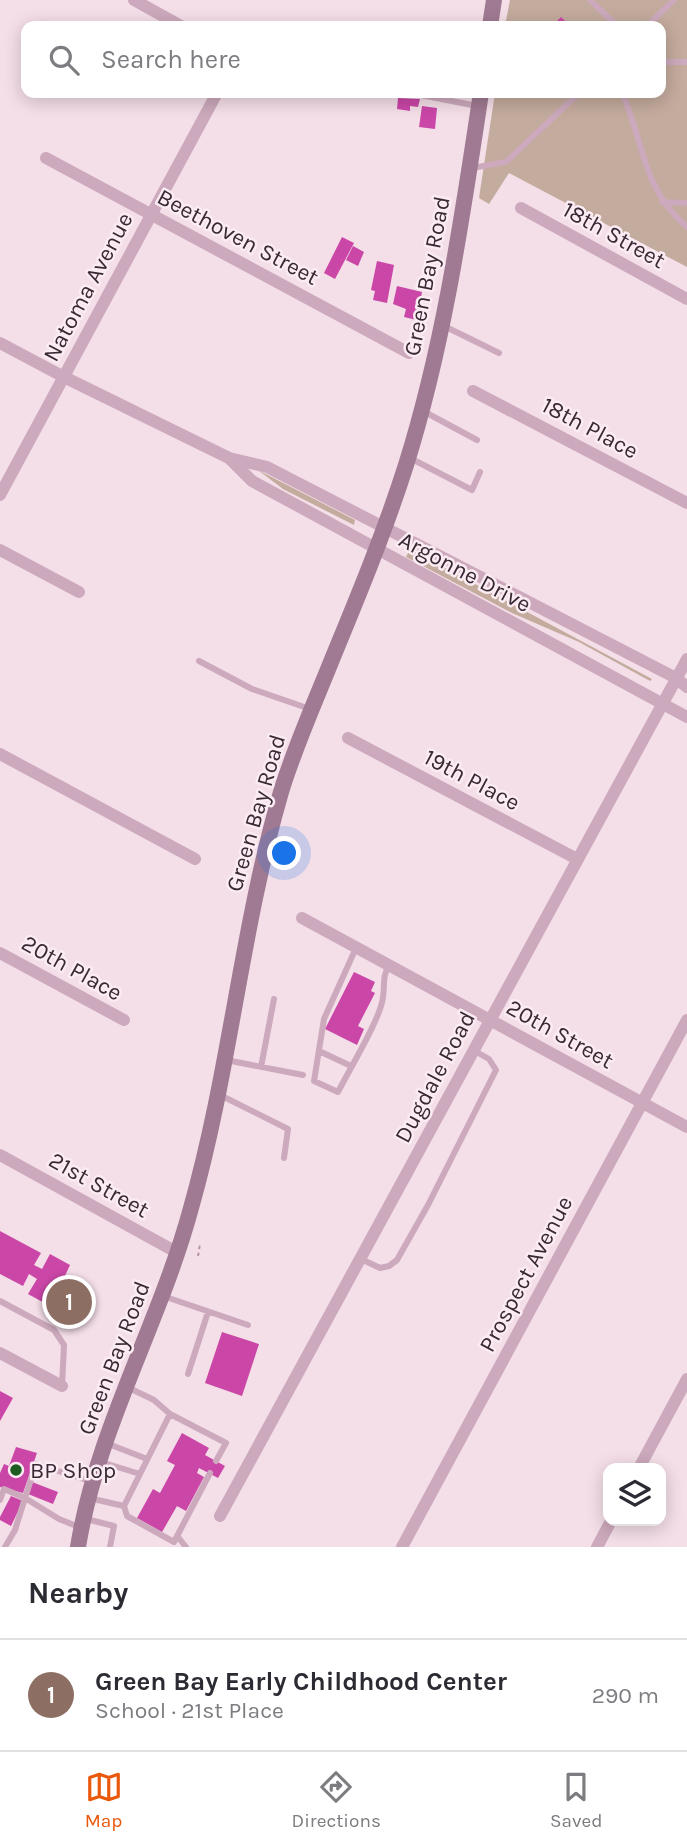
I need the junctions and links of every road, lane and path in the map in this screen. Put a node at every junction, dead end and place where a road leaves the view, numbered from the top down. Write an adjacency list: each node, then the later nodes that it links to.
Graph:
1 (134, 0): 5 (street)
2 (494, 0): 6 (main road)
3 (590, 0): 7 (lane)
4 (674, 0): 8 (lane)
5 (172, 21)
6 (492, 21)
7 (612, 21)
8 (653, 21)
9 (666, 62): 10 (lane)
10 (687, 62)
11 (215, 98): 21 (street, Natoma Avenue)
12 (460, 98): 15 (lane)
13 (574, 98): 17 (lane)
14 (624, 98): 18 (lane)
15 (480, 100): 17 (main road, Green Bay Road)
16 (46, 158): 21 (street, Beethoven Street)
17 (470, 168): 24 (main road, Green Bay Road)
18 (662, 202): 19 (lane); 22 (lane)
19 (687, 203)
20 (521, 208): 23 (street, 18th Street)
21 (152, 214): 26 (street, Beethoven Street); 28 (street, Natoma Avenue)
22 (687, 227)
23 (687, 299)
24 (442, 326): 27 (lane); 30 (main road, Green Bay Road)
25 (0, 343): 28 (street, Argonne Drive)
26 (409, 352)
27 (499, 353)
28 (64, 377): 33 (street, Argonne Drive); 35 (street, Natoma Avenue)
29 (473, 391): 36 (street, 18th Place)
30 (421, 410): 31 (lane); 32 (main road, Green Bay Road)
31 (477, 440)
32 (408, 457): 34 (lane); 37 (main road, Green Bay Road)
33 (229, 458): 37 (street, Argonne Drive); 38 (street, Argonne Drive)
34 (480, 472)
35 (0, 495)
36 (687, 503)
37 (385, 527): 38 (main road, Green Bay Road); 43 (street, Argonne Drive)
38 (377, 548): 45 (street, Argonne Drive); 46 (main road, Green Bay Road)
39 (0, 550): 40 (street)
40 (79, 592)
41 (687, 659): 43 (street, Dugdale Road)
42 (199, 661): 46 (lane)
43 (676, 678): 44 (street, Argonne Drive); 45 (street, Dugdale Road)
44 (687, 687)
45 (662, 702): 47 (street, Argonne Drive); 51 (street, Dugdale Road)
46 (312, 710): 62 (main road, Green Bay Road)
47 (687, 717)
48 (348, 738): 51 (street, 19th Place)
49 (0, 754): 50 (street)
50 (195, 859)
51 (577, 859): 58 (street, Dugdale Road)
52 (302, 918): 53 (street, 20th Street)
53 (356, 947): 55 (street, 20th Street); 61 (lane)
54 (0, 953): 57 (street, 20th Place)
55 (389, 965): 58 (street, 20th Street); 63 (lane)
56 (274, 999): 64 (lane)
57 (124, 1020)
58 (490, 1020): 60 (street, Dugdale Road); 67 (street, 20th Street)
59 (687, 1020): 67 (street, Prospect Avenue)
60 (473, 1050): 74 (street, Dugdale Road); 74 (lane)
61 (319, 1051): 63 (lane); 63 (lane)
62 (225, 1060): 64 (lane); 66 (main road, Green Bay Road)
63 (351, 1066)
64 (261, 1067): 65 (lane)
65 (303, 1075)
66 (218, 1094): 70 (lane); 72 (main road, Green Bay Road)
67 (642, 1103): 68 (street, 20th Street); 104 (street, Prospect Avenue)
68 (687, 1127)
69 (0, 1155): 72 (street, 21st Street)
70 (284, 1158)
71 (200, 1244): 73 (path)
72 (178, 1252): 75 (main road, Green Bay Road)
73 (198, 1256)
74 (360, 1259): 96 (street, Dugdale Road)
75 (163, 1296): 77 (lane); 83 (main road, Green Bay Road)
76 (0, 1301): 82 (lane)
77 (208, 1312): 78 (lane); 80 (lane)
78 (248, 1325)
79 (0, 1353): 82 (street)
80 (188, 1374)
81 (687, 1378): 89 (street)
82 (62, 1386)
83 (127, 1387): 84 (lane); 85 (main road, Green Bay Road)
84 (170, 1413): 86 (lane); 87 (lane)
85 (106, 1442): 86 (lane); 88 (main road, Green Bay Road)
86 (147, 1459): 91 (lane)
87 (216, 1461)
88 (100, 1462): 91 (lane); 92 (main road, Green Bay Road)
89 (642, 1463)
90 (210, 1473): 99 (lane)
91 (139, 1474): 95 (lane)
92 (91, 1490): 93 (lane); 95 (lane); 97 (main road, Green Bay Road)
93 (26, 1498): 94 (lane); 97 (lane); 101 (lane)
94 (0, 1500)
95 (124, 1506): 99 (lane)
96 (220, 1516)
97 (82, 1523): 100 (main road, Green Bay Road); 102 (lane)
98 (608, 1526): 105 (street)
99 (178, 1537): 103 (lane)
100 (80, 1546)
101 (5, 1547)
102 (110, 1547)
103 (186, 1547)
104 (402, 1547)
105 (597, 1547)

